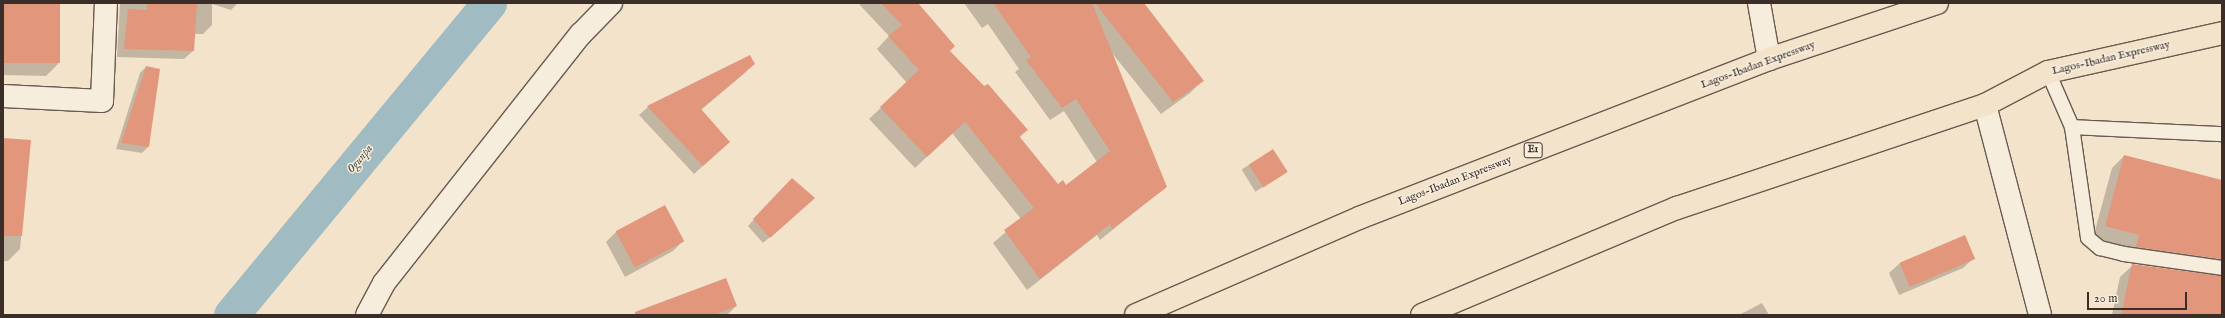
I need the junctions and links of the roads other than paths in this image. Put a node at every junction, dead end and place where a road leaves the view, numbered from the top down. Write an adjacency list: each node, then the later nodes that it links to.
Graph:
1 (106, 3): 8 (street)
2 (611, 3): 13 (street)
3 (1759, 3): 6 (street)
4 (1937, 3): 6 (highway, Lagos-Ibadan Expressway / E1)
5 (2222, 33): 7 (highway, Lagos-Ibadan Expressway)
6 (1769, 59): 14 (highway, Lagos-Ibadan Expressway / E1)
7 (2048, 72): 9 (highway, Lagos-Ibadan Expressway); 10 (lane)
8 (3, 96)
9 (1985, 105): 15 (highway, Lagos-Ibadan Expressway); 16 (street)
10 (2072, 127): 11 (lane); 12 (lane)
11 (2222, 134)
12 (2222, 268)
13 (367, 315)
14 (1136, 315)
15 (1422, 315)
16 (2040, 315)

